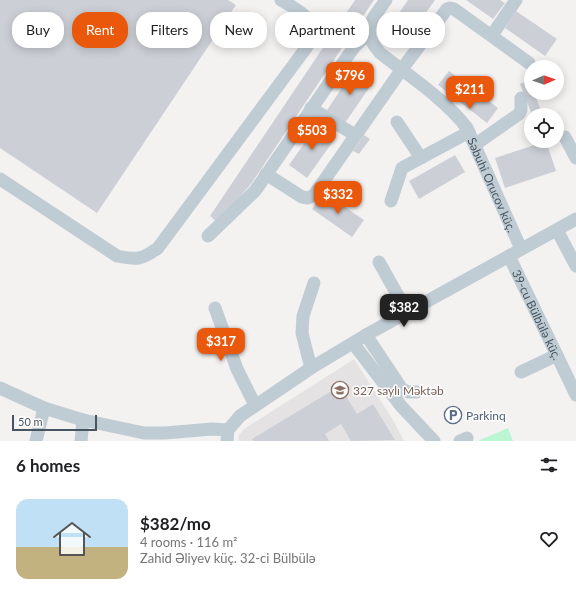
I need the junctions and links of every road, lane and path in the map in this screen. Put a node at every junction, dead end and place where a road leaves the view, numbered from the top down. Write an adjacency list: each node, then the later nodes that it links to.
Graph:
1 (281, 0): 19 (street)
2 (386, 0): 4 (street)
3 (516, 0): 5 (street)
4 (369, 33): 8 (street, Səbuhi Orucov küç.)
5 (492, 35): 7 (street); 8 (street)
6 (353, 48): 10 (street)
7 (525, 60)
8 (402, 69): 12 (street, Səbuhi Orucov küç.); 13 (street)
9 (521, 98): 15 (street)
10 (311, 108): 13 (street); 18 (street)
11 (397, 122): 16 (street)
12 (469, 132): 15 (street, Səbuhi Orucov küç.); 16 (street)
13 (355, 135): 18 (street)
14 (565, 137): 17 (street)
15 (476, 144): 24 (street, Səbuhi Orucov küç.)
16 (421, 158): 20 (street)
17 (576, 158)
18 (266, 174): 23 (street)
19 (0, 179)
20 (391, 201)
21 (576, 219): 22 (street)
22 (557, 230): 24 (street); 27 (street)
23 (208, 236)
24 (521, 249): 25 (street)
25 (509, 256): 30 (street); 33 (street, 39-cu Bülbülə küç.)
26 (379, 262): 30 (street)
27 (576, 266)
28 (314, 283): 34 (street)
29 (214, 308): 39 (street)
30 (407, 312): 31 (street)
31 (366, 335): 32 (street); 37 (street)
32 (353, 343): 34 (street); 45 (street)
33 (557, 355): 35 (street); 38 (street, 39-cu Bülbülə küç.)
34 (311, 368): 39 (street)
35 (521, 372)
36 (0, 388): 40 (street)
37 (417, 392)
38 (576, 395)
39 (255, 406): 42 (street)
40 (44, 408): 41 (street); 43 (street)
41 (83, 420): 42 (street); 44 (street)
42 (228, 435)
43 (36, 441)
44 (81, 441)
45 (434, 441)

